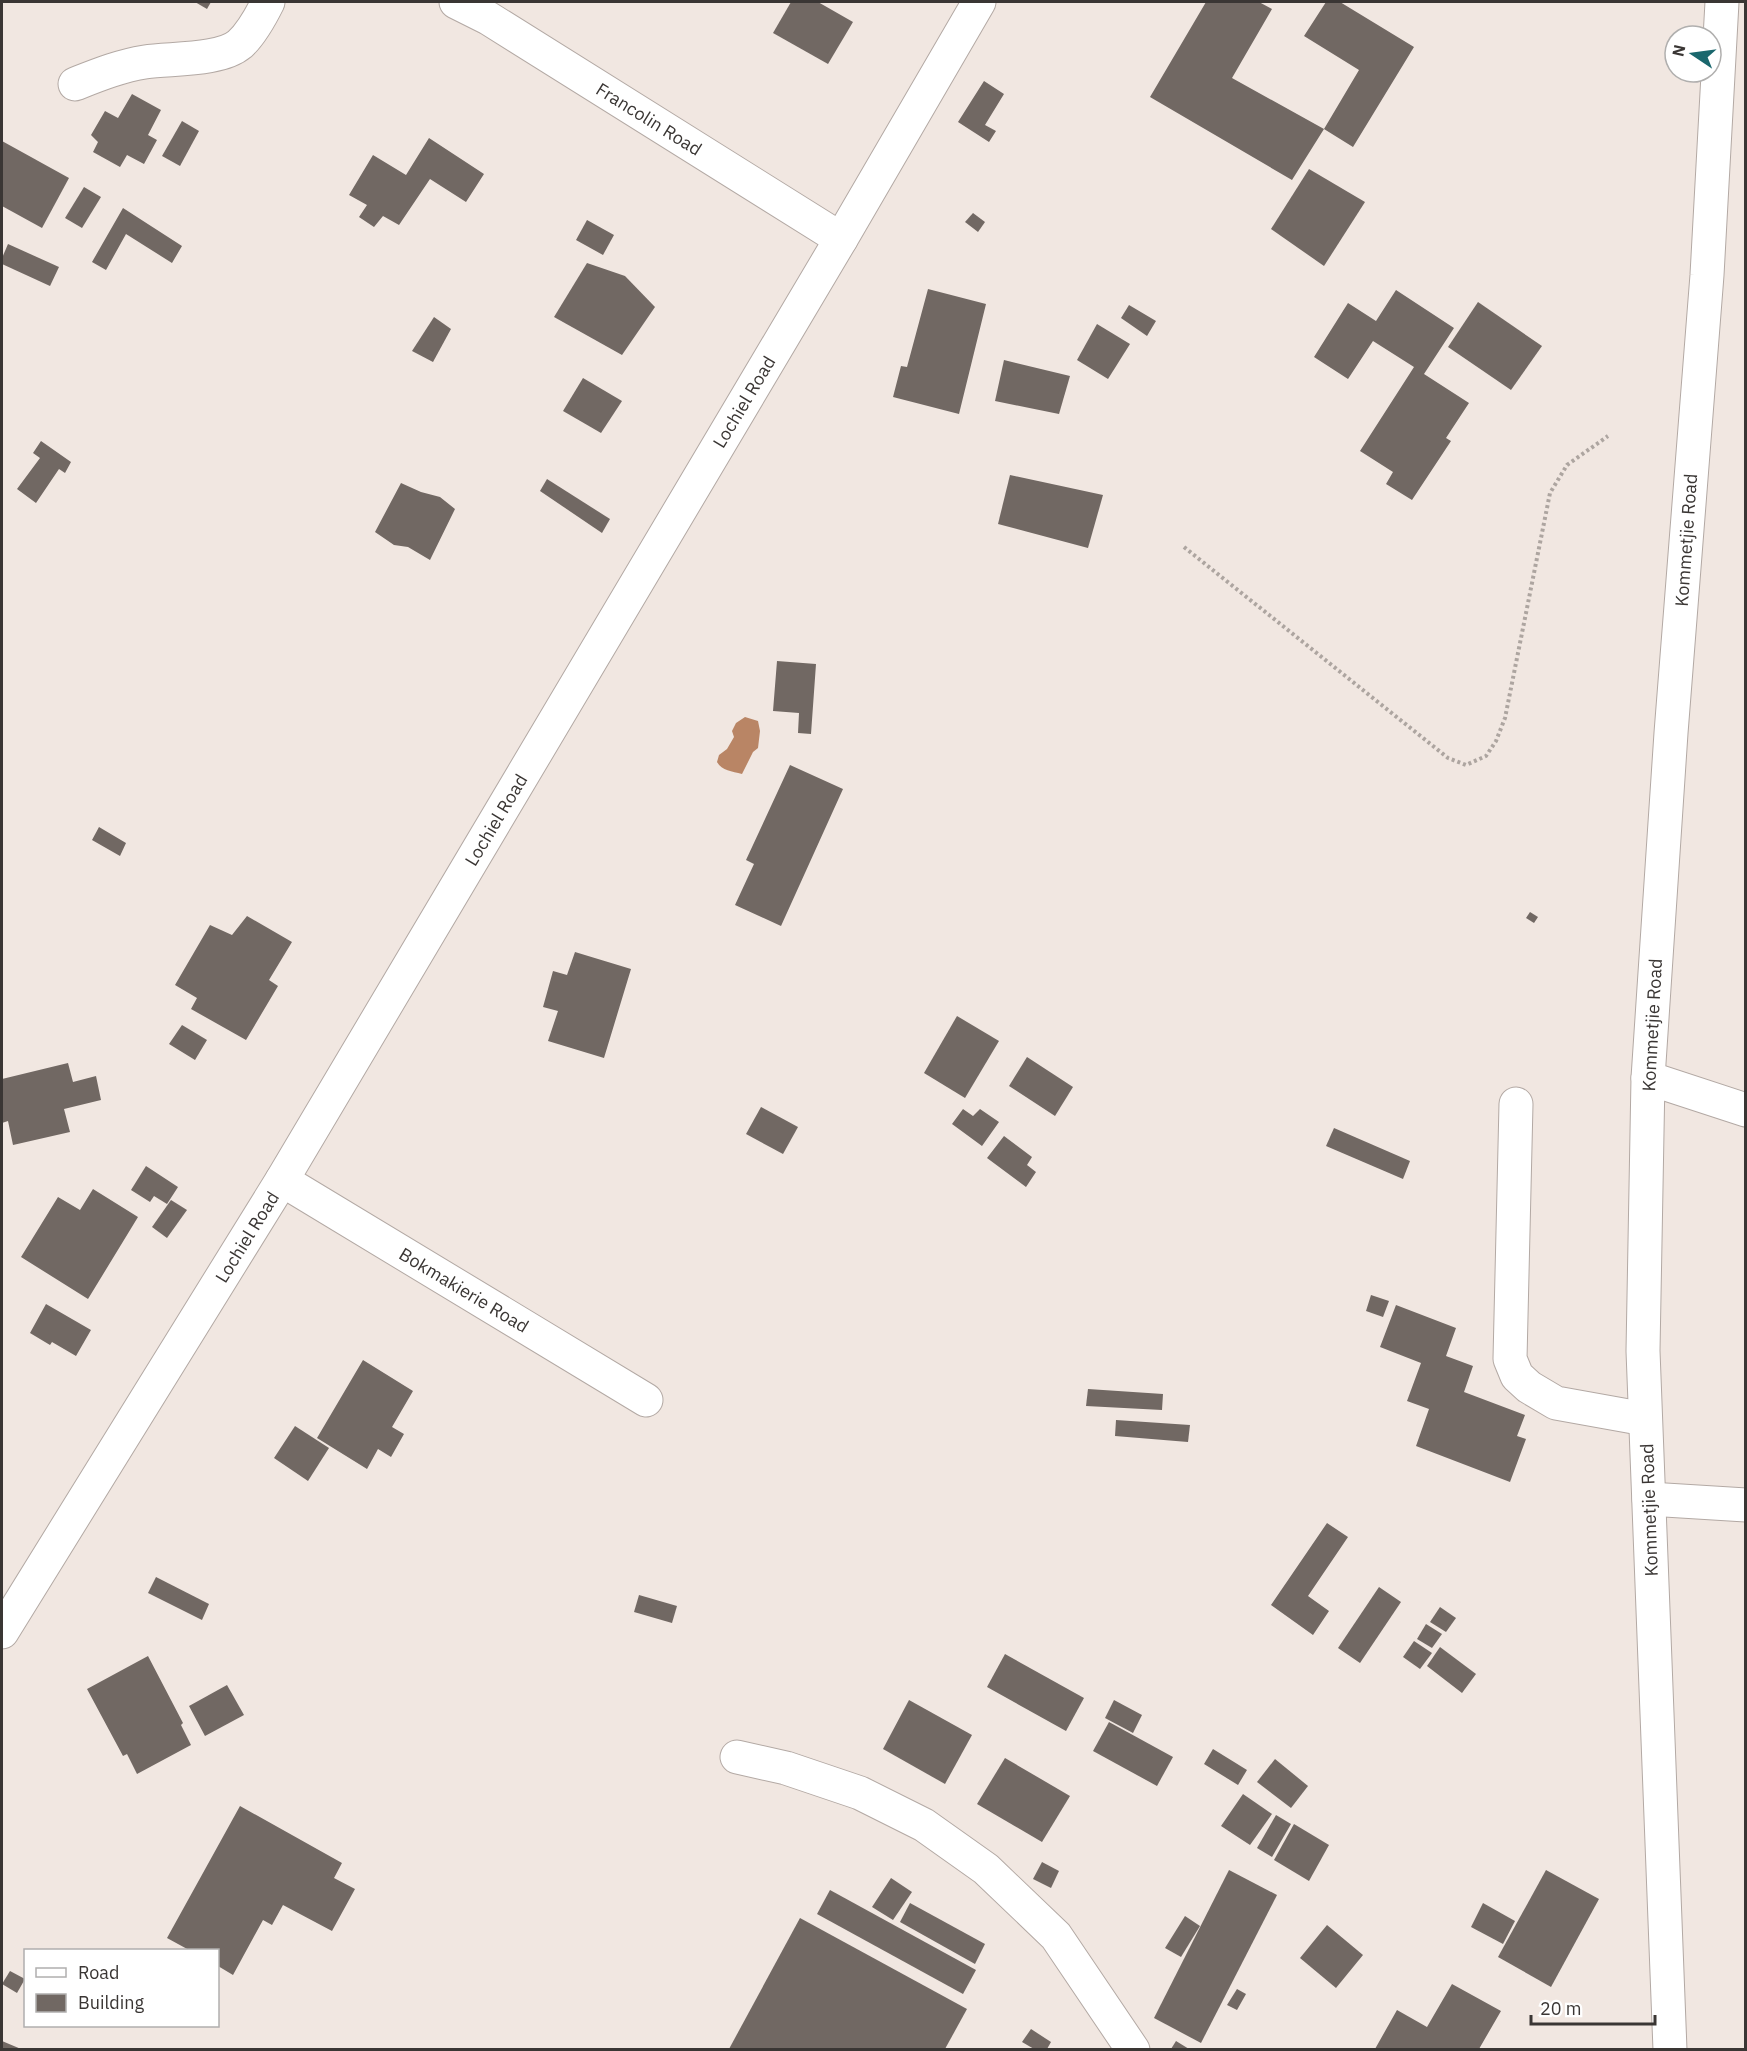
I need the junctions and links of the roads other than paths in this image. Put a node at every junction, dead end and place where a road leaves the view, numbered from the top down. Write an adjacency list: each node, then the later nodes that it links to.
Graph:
1 (268, 2): 5 (street)
2 (456, 2): 6 (street, Francolin Road)
3 (979, 2): 6 (street, Lochiel Road)
4 (1722, 2): 7 (street, Kommetjie Road)
5 (75, 84)
6 (841, 239): 10 (street, Lochiel Road)
7 (1648, 1078): 9 (street); 12 (street, Kommetjie Road)
8 (1516, 1104): 12 (street)
9 (1746, 1110)
10 (282, 1180): 11 (street, Bokmakierie Road); 15 (street, Lochiel Road)
11 (646, 1400)
12 (1645, 1419): 13 (street, Kommetjie Road)
13 (1649, 1499): 14 (street); 18 (street, Kommetjie Road)
14 (1746, 1505)
15 (2, 1632)
16 (736, 1757): 17 (street)
17 (1133, 2049)
18 (1670, 2049)

